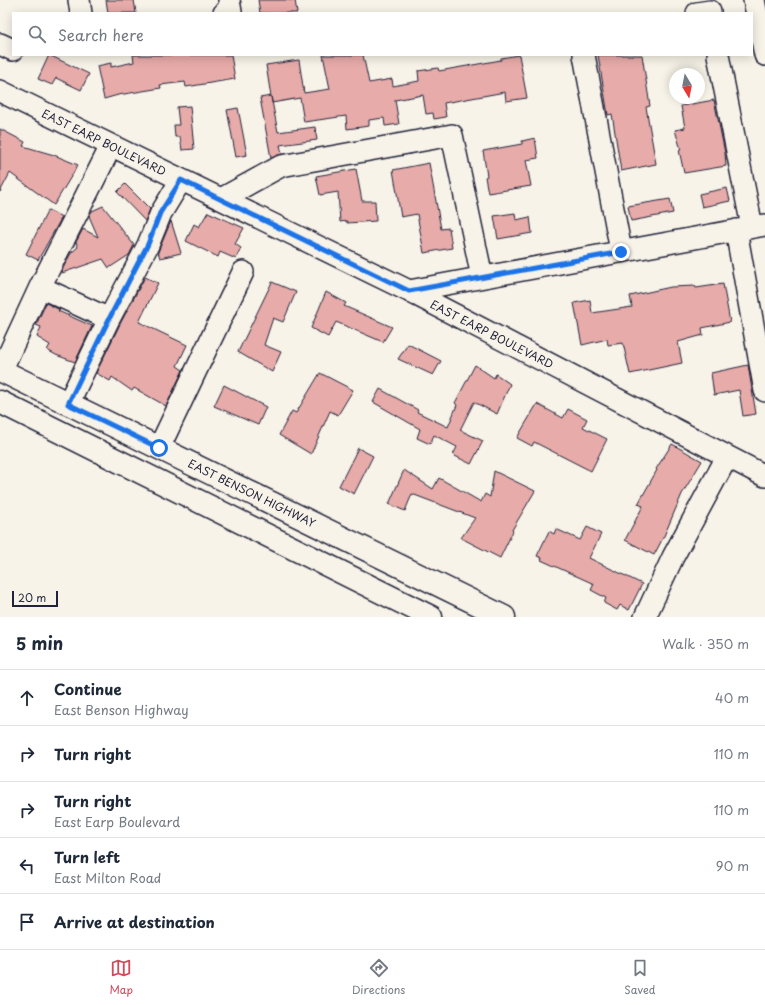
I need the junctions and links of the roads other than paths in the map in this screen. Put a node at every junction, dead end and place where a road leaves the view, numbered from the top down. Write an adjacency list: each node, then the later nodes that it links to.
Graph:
1 (79, 0): 3 (street)
2 (754, 0): 6 (street)
3 (82, 12)
4 (0, 44): 5 (street)
5 (12, 50)
6 (765, 55)
7 (584, 56): 14 (street)
8 (718, 56): 13 (street)
9 (0, 91): 10 (street, EAST EARP BOULEVARD)
10 (111, 146): 11 (street, EAST EARP BOULEVARD); 17 (street)
11 (181, 180): 12 (street, EAST EARP BOULEVARD); 19 (street)
12 (221, 199): 16 (street); 18 (street, EAST EARP BOULEVARD)
13 (751, 227): 14 (street); 21 (street)
14 (621, 252): 16 (street)
15 (243, 272): 24 (street)
16 (482, 277): 18 (street)
17 (40, 287): 19 (street); 20 (street)
18 (409, 291): 25 (street, EAST EARP BOULEVARD)
19 (109, 319): 23 (street)
20 (3, 359): 23 (main road, EAST BENSON HIGHWAY)
21 (765, 391)
22 (0, 402): 28 (main road)
23 (68, 404): 24 (main road, EAST BENSON HIGHWAY)
24 (159, 448): 27 (main road, EAST BENSON HIGHWAY)
25 (727, 457): 26 (street, EAST EARP BOULEVARD); 31 (street)
26 (764, 474)
27 (278, 506): 28 (main road); 30 (main road, EAST BENSON HIGHWAY)
28 (252, 528): 29 (main road)
29 (431, 617)
30 (504, 617)
31 (645, 617)

